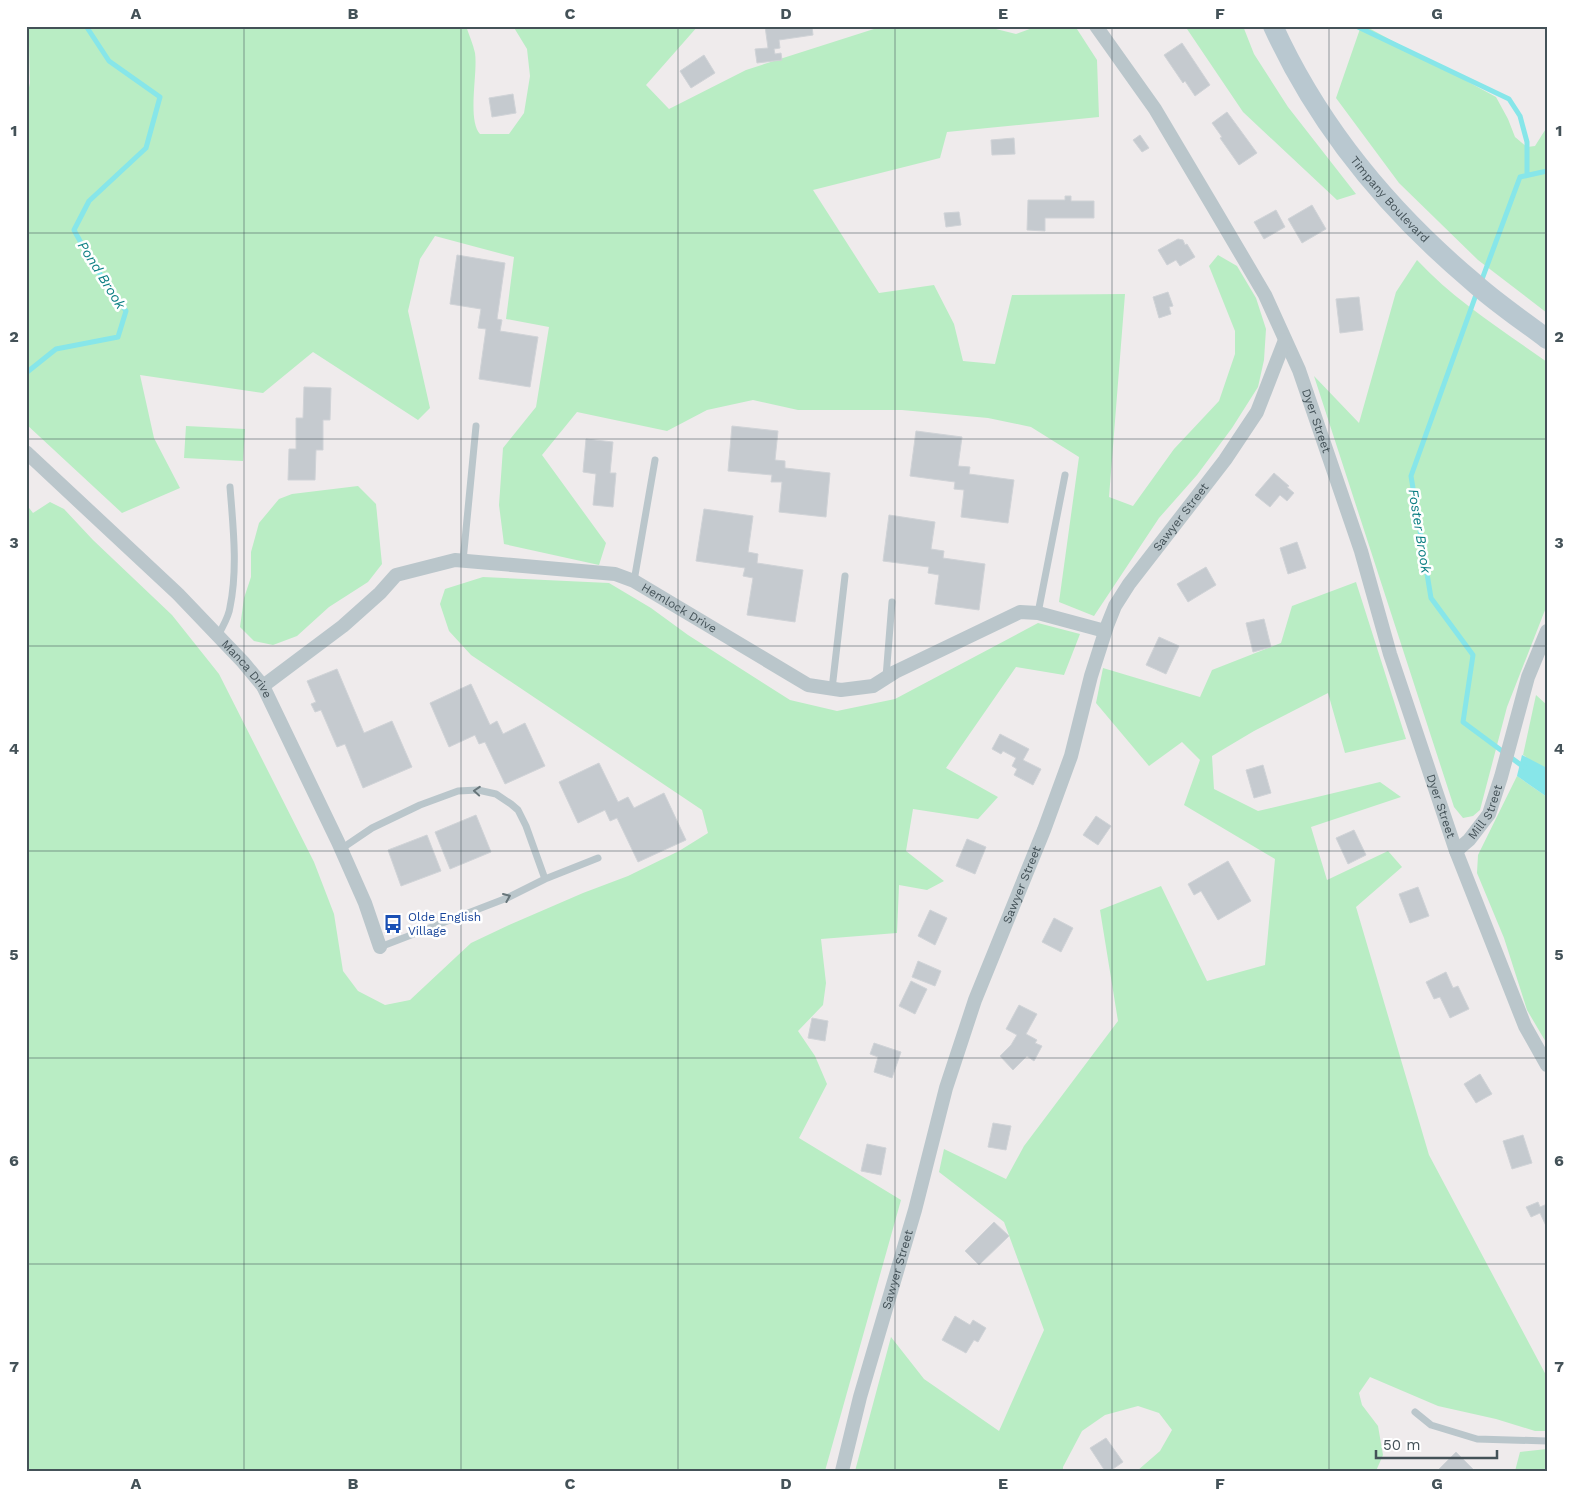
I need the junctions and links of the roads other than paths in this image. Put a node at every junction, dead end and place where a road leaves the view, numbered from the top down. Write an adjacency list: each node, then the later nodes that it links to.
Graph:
1 (1096, 26): 4 (street, Dyer Street)
2 (1274, 26): 3 (main road, Timpany Boulevard)
3 (1547, 339)
4 (1286, 340): 15 (street, Sawyer Street); 22 (street, Dyer Street)
5 (476, 426): 10 (lane)
6 (26, 452): 17 (street, Manca Drive)
7 (655, 460): 12 (lane)
8 (1065, 475): 14 (lane)
9 (230, 487): 17 (lane)
10 (463, 561): 12 (street, Hemlock Drive); 19 (street, Hemlock Drive)
11 (845, 576): 20 (lane)
12 (634, 581): 20 (street, Hemlock Drive)
13 (892, 602): 18 (lane)
14 (1038, 614): 15 (street, Hemlock Drive); 18 (street, Hemlock Drive)
15 (1105, 631): 29 (street, Sawyer Street)
16 (1547, 631): 22 (street, Mill Street)
17 (218, 636): 19 (street, Manca Drive)
18 (886, 678): 20 (street, Hemlock Drive)
19 (263, 686): 21 (street, Manca Drive)
20 (832, 689)
21 (341, 849): 24 (lane, one-way to 21); 25 (street, Manca Drive)
22 (1456, 851): 26 (street, Mill Street)
23 (598, 858): 24 (lane)
24 (545, 879): 25 (lane, one-way to 24)
25 (380, 947)
26 (1547, 1064)
27 (1415, 1412): 28 (lane)
28 (1547, 1441)
29 (842, 1471)

